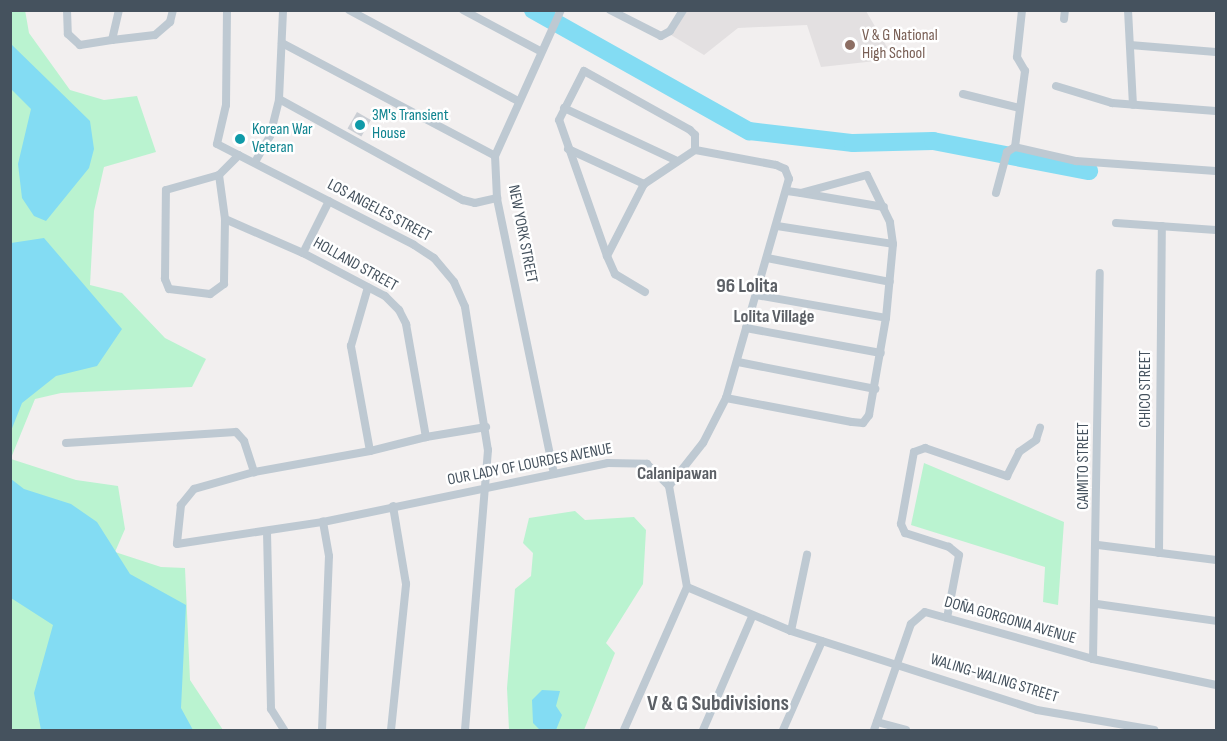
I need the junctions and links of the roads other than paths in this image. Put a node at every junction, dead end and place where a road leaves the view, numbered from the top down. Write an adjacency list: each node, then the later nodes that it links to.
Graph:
1 (68, 10): 14 (street)
2 (119, 10): 14 (street)
3 (173, 10): 14 (street)
4 (227, 10): 30 (street, LOS ANGELES STREET)
5 (283, 10): 15 (street)
6 (349, 10): 22 (street)
7 (463, 10): 17 (street)
8 (610, 10): 12 (street)
9 (683, 10): 12 (street)
10 (1022, 10): 25 (street)
11 (1128, 10): 16 (street)
12 (621, 13)
13 (557, 18): 17 (street, NEW YORK STREET)
14 (112, 40)
15 (282, 43): 21 (street); 31 (street)
16 (1130, 45): 18 (street); 23 (street)
17 (540, 51): 22 (street, NEW YORK STREET)
18 (1216, 52)
19 (1056, 86): 23 (street)
20 (963, 94): 25 (street)
21 (279, 99): 33 (street); 40 (street)
22 (519, 100): 31 (street, NEW YORK STREET)
23 (1132, 105): 26 (street)
24 (564, 108): 28 (street); 29 (street); 32 (street)
25 (1019, 108): 27 (street)
26 (1216, 111)
27 (1015, 147): 34 (street); 39 (street)
28 (568, 149): 36 (street); 50 (street)
29 (695, 150): 32 (street); 37 (street)
30 (239, 155): 33 (street, LOS ANGELES STREET); 35 (street)
31 (495, 156): 40 (street, NEW YORK STREET)
32 (675, 160): 36 (street)
33 (255, 162): 41 (street, LOS ANGELES STREET)
34 (1216, 171)
35 (219, 175): 43 (street); 43 (street)
36 (644, 183): 50 (street)
37 (787, 191): 38 (street); 45 (street)
38 (801, 193): 42 (street); 42 (street)
39 (996, 193)
40 (497, 198): 69 (street, NEW YORK STREET)
41 (329, 201): 49 (street); 63 (street, LOS ANGELES STREET)
42 (884, 207): 48 (street)
43 (225, 219): 49 (street, HOLLAND STREET)
44 (1116, 223): 46 (street)
45 (777, 226): 48 (street); 51 (street)
46 (1162, 226): 47 (street); 76 (street, CHICO STREET)
47 (1216, 230)
48 (893, 244): 53 (street)
49 (303, 253): 54 (street, HOLLAND STREET)
50 (608, 256): 55 (street)
51 (768, 258): 53 (street); 56 (street)
52 (1100, 273): 75 (street, CAIMITO STREET)
53 (890, 282): 57 (street)
54 (368, 287): 65 (street, HOLLAND STREET); 67 (street)
55 (645, 292)
56 (756, 295): 57 (street); 58 (street)
57 (886, 318): 59 (street)
58 (747, 328): 59 (street); 60 (street)
59 (881, 353): 61 (street)
60 (738, 362): 61 (street); 62 (street)
61 (875, 388): 62 (street)
62 (726, 398): 70 (street)
63 (486, 428): 65 (street); 71 (street, LOS ANGELES STREET)
64 (1040, 428): 82 (street)
65 (426, 437): 67 (street)
66 (66, 443): 68 (street)
67 (370, 451): 68 (street)
68 (254, 472): 74 (street, OUR LADY OF LOURDES AVENUE)
69 (554, 474): 70 (street, OUR LADY OF LOURDES AVENUE); 71 (street, OUR LADY OF LOURDES AVENUE)
70 (669, 486): 79 (street)
71 (488, 489): 72 (street, OUR LADY OF LOURDES AVENUE); 93 (street, LOS ANGELES STREET)
72 (393, 506): 73 (street, OUR LADY OF LOURDES AVENUE); 92 (street)
73 (323, 522): 74 (street, OUR LADY OF LOURDES AVENUE); 91 (street)
74 (267, 532): 90 (street)
75 (1098, 545): 76 (street); 80 (street, CAIMITO STREET)
76 (1159, 553): 78 (street)
77 (807, 555): 84 (street)
78 (1216, 560)
79 (687, 587): 81 (street, WALING-WALING STREET); 94 (street)
80 (1097, 604): 83 (street); 86 (street, CAIMITO STREET)
81 (752, 616): 84 (street, WALING-WALING STREET); 95 (street)
82 (947, 618): 86 (street, DOÑA GORGONIA AVENUE); 87 (street, DOÑA GORGONIA AVENUE)
83 (1216, 621)
84 (791, 631): 85 (street, WALING-WALING STREET)
85 (822, 641): 87 (street, WALING-WALING STREET); 96 (street)
86 (1093, 659): 88 (street, DOÑA GORGONIA AVENUE)
87 (898, 665): 89 (street, DOÑA GORGONIA AVENUE); 98 (street, WALING-WALING STREET)
88 (1216, 685)
89 (876, 726): 97 (street)
90 (284, 730)
91 (322, 730)
92 (391, 730)
93 (465, 730)
94 (624, 730)
95 (703, 730)
96 (783, 730)
97 (906, 730)
98 (1154, 730)

